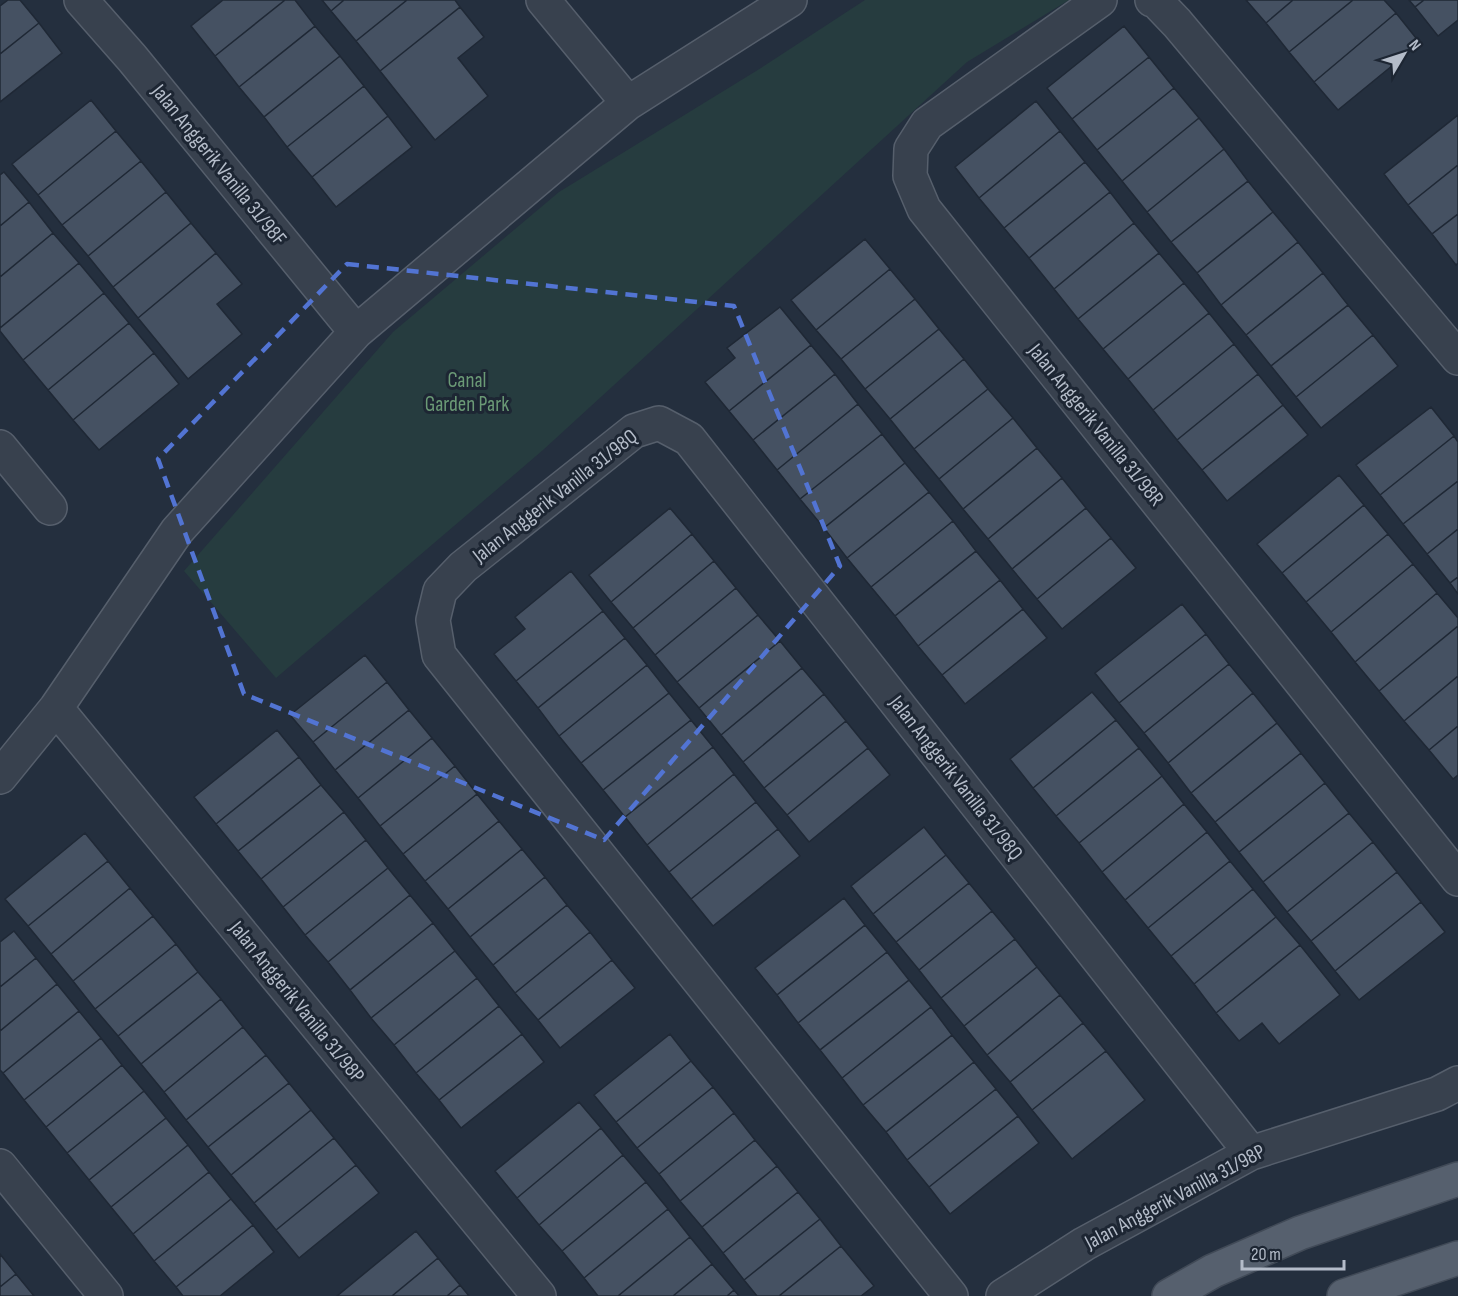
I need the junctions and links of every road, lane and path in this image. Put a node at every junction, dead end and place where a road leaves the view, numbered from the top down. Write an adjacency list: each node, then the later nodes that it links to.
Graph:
1 (81, 0): 7 (street, Jalan Anggerik Vanilla 31/98F)
2 (543, 0): 6 (street)
3 (790, 0): 6 (street)
4 (1100, 0): 13 (street, Jalan Anggerik Vanilla 31/98R)
5 (1152, 0): 8 (street)
6 (628, 103): 7 (street)
7 (356, 332): 11 (street)
8 (1458, 358)
9 (0, 447): 10 (street)
10 (50, 508)
11 (56, 708): 12 (street); 20 (street, Jalan Anggerik Vanilla 31/98P)
12 (0, 777)
13 (1458, 879)
14 (1458, 1083): 15 (street, Jalan Anggerik Vanilla 31/98P)
15 (1251, 1153): 21 (street, Jalan Anggerik Vanilla 31/98Q); 22 (street, Jalan Anggerik Vanilla 31/98P)
16 (0, 1166): 19 (street)
17 (1458, 1179): 23 (main road)
18 (1458, 1258): 24 (main road)
19 (106, 1296)
20 (539, 1296)
21 (951, 1296)
22 (1003, 1296)
23 (1169, 1296)
24 (1344, 1296)

